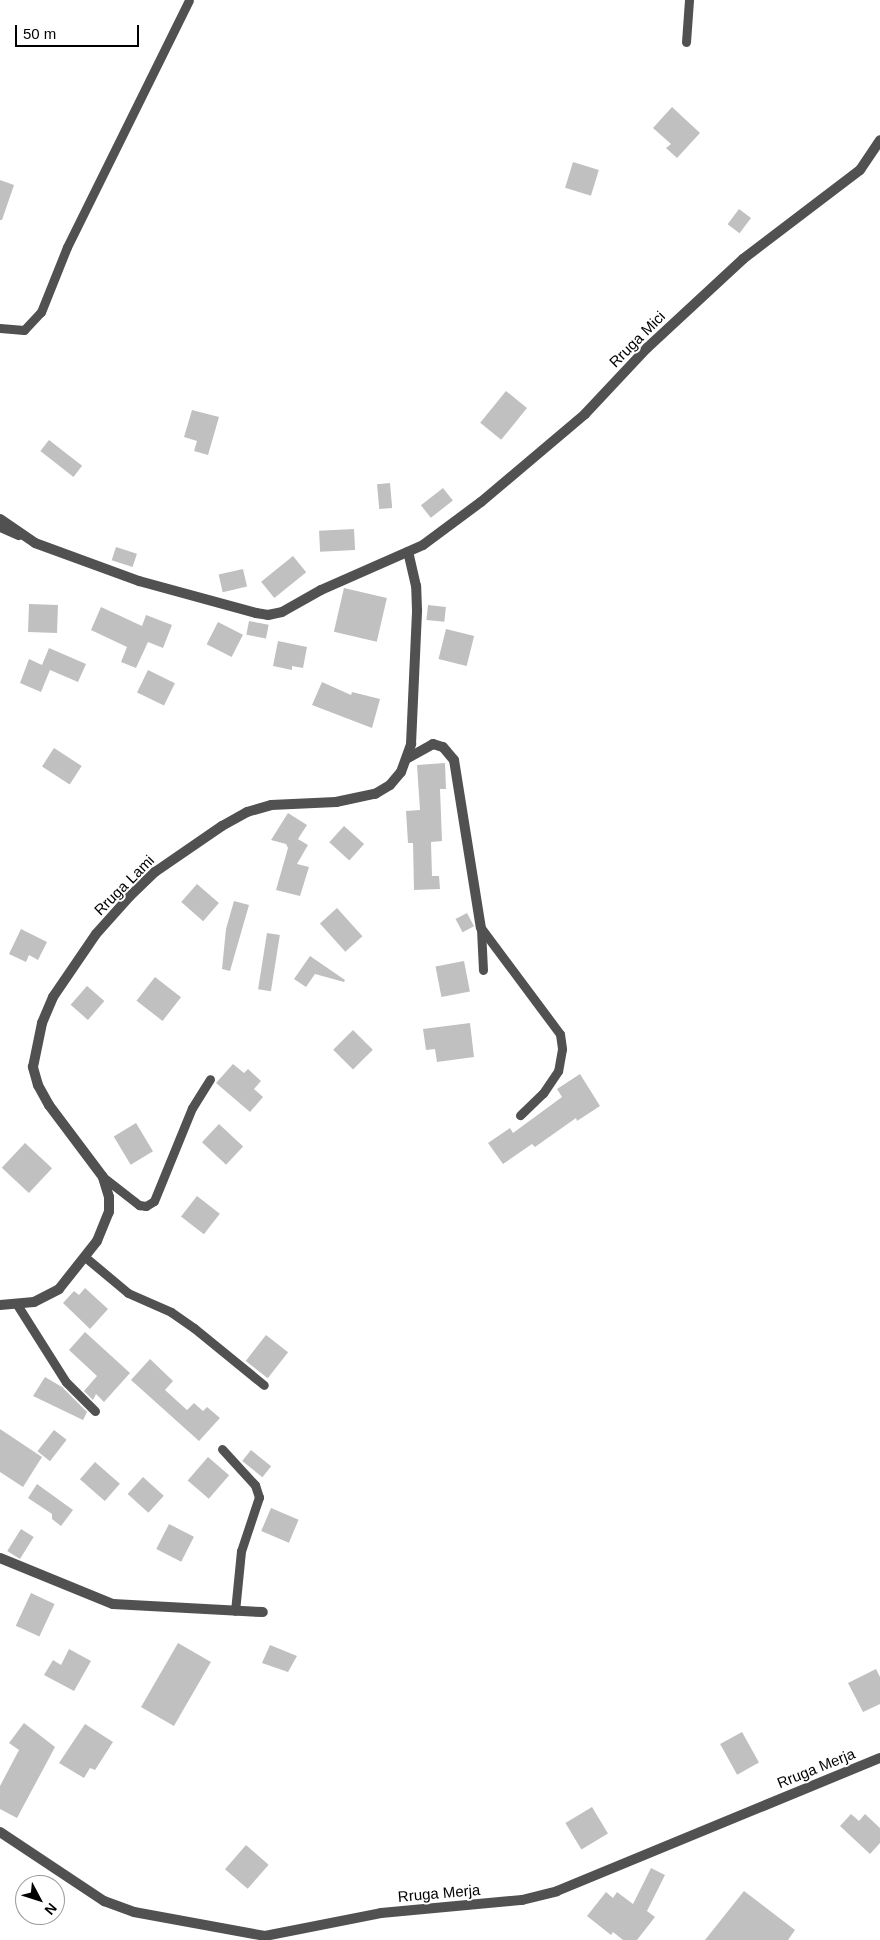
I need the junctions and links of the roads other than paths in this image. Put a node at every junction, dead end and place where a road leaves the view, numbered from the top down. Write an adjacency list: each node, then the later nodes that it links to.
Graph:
1 (189, 0): 5 (lane)
2 (689, 0): 3 (lane)
3 (686, 42)
4 (880, 140): 9 (street, Rruga Mici)
5 (0, 328)
6 (0, 519): 8 (street, Rruga Mici)
7 (0, 527): 8 (lane)
8 (35, 543): 9 (street, Rruga Mici)
9 (408, 552): 10 (street)
10 (408, 758): 11 (street); 15 (street, Rruga Lami)
11 (481, 928): 12 (lane); 14 (lane)
12 (483, 970)
13 (210, 1079): 15 (lane)
14 (520, 1115)
15 (103, 1177): 16 (street, Rruga Lami)
16 (85, 1257): 17 (street, Rruga Lami); 19 (lane)
17 (16, 1303): 18 (street, Rruga Lami); 20 (lane)
18 (0, 1305)
19 (264, 1385)
20 (95, 1411)
21 (222, 1449): 23 (lane)
22 (0, 1558): 23 (street)
23 (235, 1611): 24 (street)
24 (263, 1612)
25 (880, 1758): 27 (street, Rruga Merja)
26 (0, 1832): 27 (street, Rruga Merja)
27 (267, 1938)

